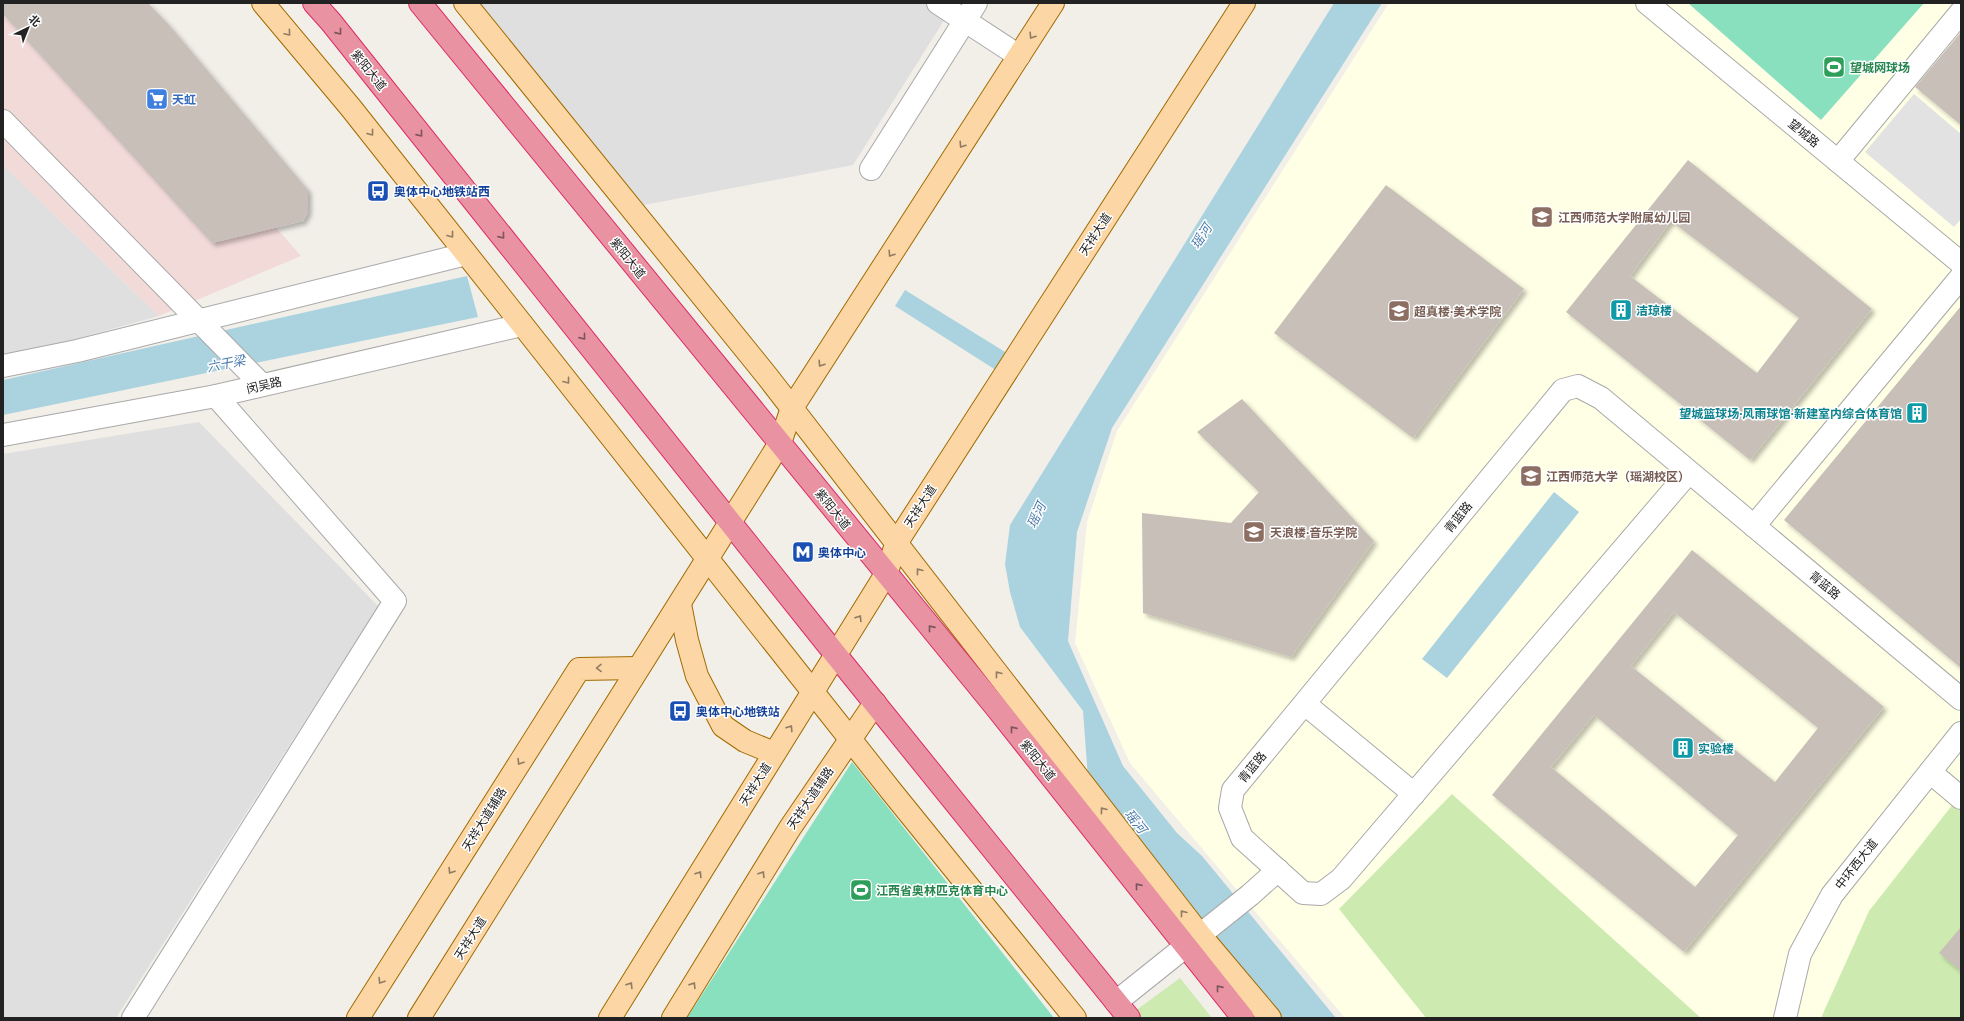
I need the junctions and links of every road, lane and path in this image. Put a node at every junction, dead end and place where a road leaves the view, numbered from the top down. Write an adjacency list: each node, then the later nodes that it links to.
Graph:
1 (263, 3): 15 (main road, one-way to 15)
2 (314, 3): 27 (highway, 紫阳大道, one-way to 27)
3 (420, 3): 25 (highway, 紫阳大道)
4 (465, 3): 23 (main road)
5 (938, 3): 9 (street)
6 (1054, 3): 11 (main road, 天祥大道, one-way to 11)
7 (1244, 3): 29 (main road, 天祥大道)
8 (1646, 3): 13 (street, 望城路)
9 (970, 12): 11 (street); 14 (street)
10 (1961, 12): 13 (street)
11 (1019, 56): 23 (main road, 天祥大道, one-way to 23)
12 (3, 121): 18 (street)
13 (1838, 162): 16 (street, 望城路)
14 (871, 169)
15 (466, 254): 18 (street); 19 (main road)
16 (1961, 264)
17 (1961, 277): 28 (street)
18 (199, 320): 20 (street); 21 (street)
19 (522, 325): 21 (street, 闵吴路); 30 (main road, one-way to 30)
20 (3, 366)
21 (262, 385): 22 (street, 闵吴路)
22 (216, 396): 24 (street, 闵吴路); 49 (street)
23 (792, 408): 25 (main road, 天祥大道); 29 (main road)
24 (3, 435)
25 (780, 443): 27 (main road, 天祥大道); 31 (highway, 紫阳大道)
26 (1689, 472): 28 (street, 青蓝路); 38 (street, 青蓝路); 43 (street, 青蓝路)
27 (730, 522): 30 (main road, 天祥大道); 33 (highway, 紫阳大道)
28 (1754, 526): 36 (street, 青蓝路)
29 (897, 542): 31 (main road, 天祥大道); 46 (main road, one-way to 29)
30 (707, 558): 32 (main road, 天祥大道); 35 (main road)
31 (886, 574): 33 (main road, 天祥大道, one-way to 31); 46 (highway, 紫阳大道, one-way to 31)
32 (680, 604): 34 (main road, 天祥大道); 41 (main road)
33 (836, 655): 35 (main road, 天祥大道); 37 (highway, 紫阳大道)
34 (638, 668): 50 (main road, 天祥大道辅路, one-way to 50); 51 (main road, 天祥大道)
35 (813, 692): 40 (main road); 41 (main road, 天祥大道, one-way to 35)
36 (1961, 699)
37 (875, 703): 40 (main road, 天祥大道辅路); 47 (highway, 紫阳大道)
38 (1305, 704): 43 (street); 45 (street, 青蓝路)
39 (1961, 733): 42 (street, 中环西大道)
40 (850, 739): 53 (main road, 天祥大道辅路, one-way to 40); 54 (main road)
41 (774, 753): 52 (main road, 天祥大道, one-way to 41)
42 (1930, 772): 44 (street); 48 (street, 中环西大道)
43 (1414, 794): 45 (street, 青蓝路)
44 (1961, 798)
45 (1278, 870): 46 (street)
46 (1193, 941): 47 (street); 55 (highway, 紫阳大道, one-way to 46); 56 (main road)
47 (1122, 1010)
48 (1785, 1015)
49 (133, 1018)
50 (358, 1018)
51 (420, 1018)
52 (610, 1018)
53 (672, 1018)
54 (1075, 1018)
55 (1243, 1018)
56 (1270, 1018)

